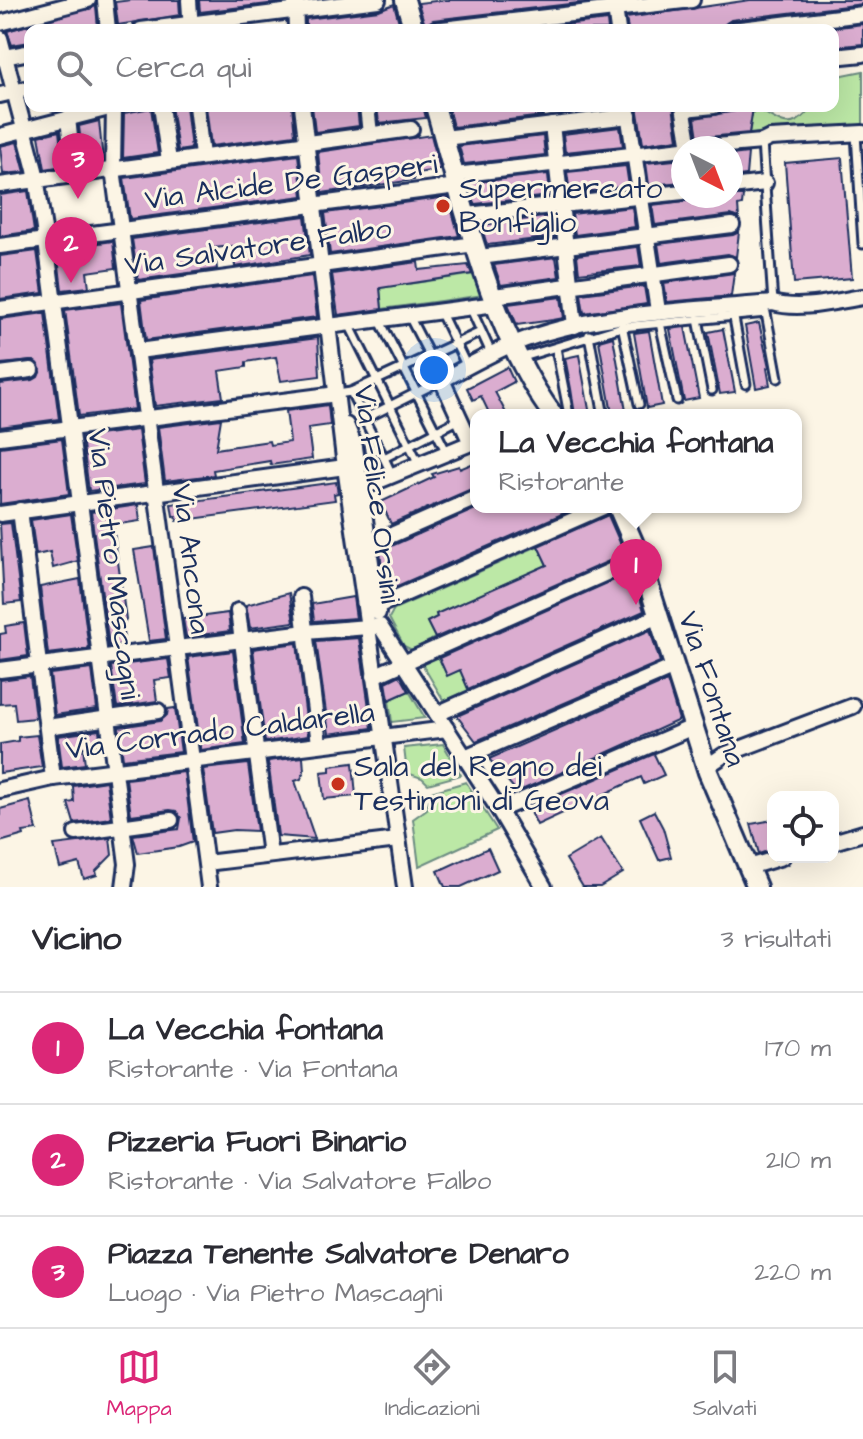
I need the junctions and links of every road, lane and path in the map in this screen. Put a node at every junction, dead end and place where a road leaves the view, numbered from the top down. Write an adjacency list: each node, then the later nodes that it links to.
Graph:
1 (88, 0): 10 (street)
2 (105, 0): 11 (street)
3 (189, 0): 12 (street)
4 (378, 0): 8 (street)
5 (405, 0): 14 (street)
6 (692, 0): 7 (street)
7 (615, 4): 15 (street); 16 (street)
8 (295, 5): 13 (street)
9 (863, 14): 17 (street)
10 (0, 23)
11 (107, 24)
12 (190, 24)
13 (200, 24)
14 (412, 24)
15 (476, 24)
16 (617, 24)
17 (781, 24)
18 (0, 38): 22 (street)
19 (24, 53): 22 (street)
20 (863, 54): 21 (street)
21 (839, 56)
22 (2, 58): 23 (street)
23 (7, 94): 36 (street)
24 (92, 112): 34 (street)
25 (115, 112): 51 (street)
26 (162, 112): 49 (street)
27 (197, 112): 48 (street)
28 (303, 112): 43 (street, Via Felice Orsini)
29 (368, 112): 39 (street)
30 (437, 112): 42 (street)
31 (623, 112): 35 (street)
32 (628, 112): 47 (street)
33 (685, 112): 41 (street)
34 (68, 118): 36 (street); 52 (street)
35 (552, 125): 42 (street); 50 (street)
36 (24, 129): 40 (street); 53 (street)
37 (411, 129): 39 (street)
38 (860, 133): 44 (street); 67 (lane)
39 (370, 134): 43 (street)
40 (0, 136)
41 (690, 136)
42 (444, 138): 54 (street)
43 (306, 142): 48 (street); 60 (street, Via Felice Orsini)
44 (762, 142): 45 (street); 55 (lane)
45 (743, 144)
46 (671, 150): 47 (street, Via Alcide De Gasperi)
47 (635, 154): 50 (street, Via Alcide De Gasperi); 59 (street)
48 (202, 156): 49 (street)
49 (169, 161): 51 (street)
50 (556, 164): 54 (street, Via Alcide De Gasperi); 61 (street)
51 (116, 165): 52 (street); 64 (street, Via Ancona)
52 (74, 174): 53 (street)
53 (33, 177): 56 (street); 66 (street, Via Pietro Mascagni)
54 (456, 181): 60 (street, Via Alcide De Gasperi); 62 (street)
55 (765, 183): 57 (street); 79 (lane)
56 (0, 184)
57 (743, 186)
58 (671, 193): 59 (street)
59 (642, 196): 61 (street); 65 (street)
60 (313, 204): 64 (street, Via Alcide De Gasperi); 71 (street, Via Felice Orsini)
61 (561, 205): 62 (street); 69 (street)
62 (467, 215): 70 (street)
63 (732, 225): 65 (street, Via Salvatore Falbo)
64 (125, 232): 66 (street, Via Alcide De Gasperi); 75 (street, Via Ancona)
65 (647, 236): 69 (street, Via Salvatore Falbo); 73 (street)
66 (43, 243): 68 (street); 78 (street, Via Pietro Mascagni)
67 (863, 244)
68 (0, 246)
69 (566, 246): 70 (street, Via Salvatore Falbo); 74 (street)
70 (477, 250): 71 (street, Via Salvatore Falbo); 77 (street)
71 (321, 264): 75 (street, Via Salvatore Falbo); 90 (street, Via Felice Orsini)
72 (729, 264): 73 (street)
73 (654, 274): 74 (street); 85 (street)
74 (571, 285): 77 (street); 91 (street)
75 (130, 290): 78 (street, Via Salvatore Falbo); 96 (street, Via Ancona)
76 (863, 297): 79 (street)
77 (495, 300): 80 (street); 97 (street)
78 (54, 301): 81 (street, Via Salvatore Falbo); 121 (street, Via Pietro Mascagni)
79 (773, 303): 83 (street)
80 (470, 307): 82 (street); 92 (lane)
81 (0, 309)
82 (440, 311): 84 (street); 94 (lane)
83 (697, 314): 85 (street); 86 (lane); 108 (lane)
84 (409, 316): 87 (street); 99 (lane)
85 (659, 317): 88 (street); 111 (lane)
86 (734, 318): 104 (lane); 107 (lane)
87 (379, 319): 89 (street); 101 (lane)
88 (622, 323): 91 (street); 93 (lane); 112 (lane)
89 (349, 324): 90 (street); 105 (lane)
90 (330, 326): 96 (street); 109 (street, Via Felice Orsini)
91 (575, 326): 97 (street)
92 (481, 332): 94 (lane); 98 (lane)
93 (589, 335): 95 (lane); 117 (lane)
94 (456, 344): 99 (lane); 100 (lane)
95 (556, 348): 97 (lane); 116 (lane)
96 (138, 351): 118 (street, Via Ancona)
97 (515, 352): 98 (street); 115 (street)
98 (492, 355): 100 (street)
99 (429, 356): 101 (lane); 106 (lane)
100 (467, 367): 106 (street)
101 (404, 368): 105 (lane); 110 (lane)
102 (31, 370): 103 (street)
103 (0, 374)
104 (778, 378)
105 (377, 380): 109 (lane); 113 (lane)
106 (442, 380): 110 (lane); 120 (street)
107 (746, 384)
108 (712, 390)
109 (344, 393): 114 (street, Via Felice Orsini); 118 (street); 119 (lane)
110 (416, 393): 113 (lane); 122 (lane)
111 (677, 400)
112 (639, 404)
113 (390, 406): 119 (lane); 126 (lane)
114 (340, 409): 130 (street, Via Felice Orsini); 132 (street)
115 (549, 409)
116 (568, 409)
117 (603, 409)
118 (147, 418): 121 (street); 133 (street, Via Ancona)
119 (364, 419): 128 (lane)
120 (460, 419): 122 (lane); 124 (street)
121 (70, 428): 123 (street); 135 (street, Via Pietro Mascagni)
122 (436, 431): 126 (lane); 127 (lane)
123 (0, 437)
124 (470, 441)
125 (470, 443): 127 (street)
126 (409, 445): 128 (lane); 129 (lane)
127 (447, 453): 129 (street)
128 (384, 458): 131 (lane)
129 (419, 464): 131 (street)
130 (345, 467): 133 (street); 146 (street, Via Felice Orsini)
131 (392, 475): 132 (street)
132 (361, 488): 140 (street)
133 (156, 492): 135 (street); 149 (street, Via Ancona)
134 (470, 501): 140 (street)
135 (79, 502): 136 (street); 150 (street, Via Pietro Mascagni)
136 (20, 510): 139 (street); 152 (street)
137 (589, 513): 143 (street)
138 (621, 513): 141 (street, Via Fontana)
139 (0, 514)
140 (369, 545): 143 (street)
141 (640, 558): 145 (street, Via Fontana); 151 (street)
142 (301, 597): 147 (street)
143 (377, 606): 146 (street)
144 (238, 611): 148 (street)
145 (658, 616): 153 (street, Via Fontana); 158 (street)
146 (374, 625): 147 (street); 151 (street); 155 (street, Via Felice Orsini)
147 (306, 632): 148 (street); 164 (street)
148 (242, 640): 149 (street); 165 (street)
149 (177, 649): 150 (street); 167 (street, Via Ancona)
150 (100, 659): 152 (street); 159 (street, Via Pietro Mascagni)
151 (404, 663): 155 (street); 158 (street)
152 (40, 666): 154 (street); 160 (street)
153 (674, 667): 161 (street, Via Fontana); 166 (street)
154 (0, 670)
155 (374, 676): 163 (street, Via Felice Orsini)
156 (853, 706): 168 (street)
157 (158, 711): 159 (street)
158 (437, 714): 162 (street)
159 (108, 718): 160 (street); 169 (street, Via Pietro Mascagni)
160 (47, 727): 170 (street)
161 (693, 727): 168 (street, Via Fontana); 172 (street)
162 (447, 729): 163 (street, Via Corrado Caldarella); 166 (street)
163 (384, 736): 164 (street, Via Corrado Caldarella); 177 (street, Via Felice Orsini)
164 (319, 744): 165 (street, Via Corrado Caldarella)
165 (256, 753): 167 (street, Via Corrado Caldarella); 179 (street)
166 (465, 757): 172 (street)
167 (191, 761): 169 (street, Via Corrado Caldarella); 181 (street, Via Ancona)
168 (706, 767): 182 (street, Via Fontana)
169 (114, 771): 170 (street, Via Corrado Caldarella); 174 (street, Via Pietro Mascagni)
170 (53, 778): 171 (street, Via Corrado Caldarella)
171 (0, 790)
172 (499, 810): 186 (street)
173 (171, 820): 174 (street)
174 (121, 827): 175 (street); 183 (street, Via Pietro Mascagni)
175 (76, 833)
176 (863, 833): 178 (street)
177 (398, 840): 179 (street); 185 (street, Via Felice Orsini)
178 (839, 840)
179 (270, 855): 181 (street)
180 (767, 862): 182 (street)
181 (206, 863): 184 (street, Via Ancona)
182 (749, 867): 187 (street, Via Fontana)
183 (124, 887)
184 (209, 887)
185 (405, 887)
186 (544, 887)
187 (757, 887)

